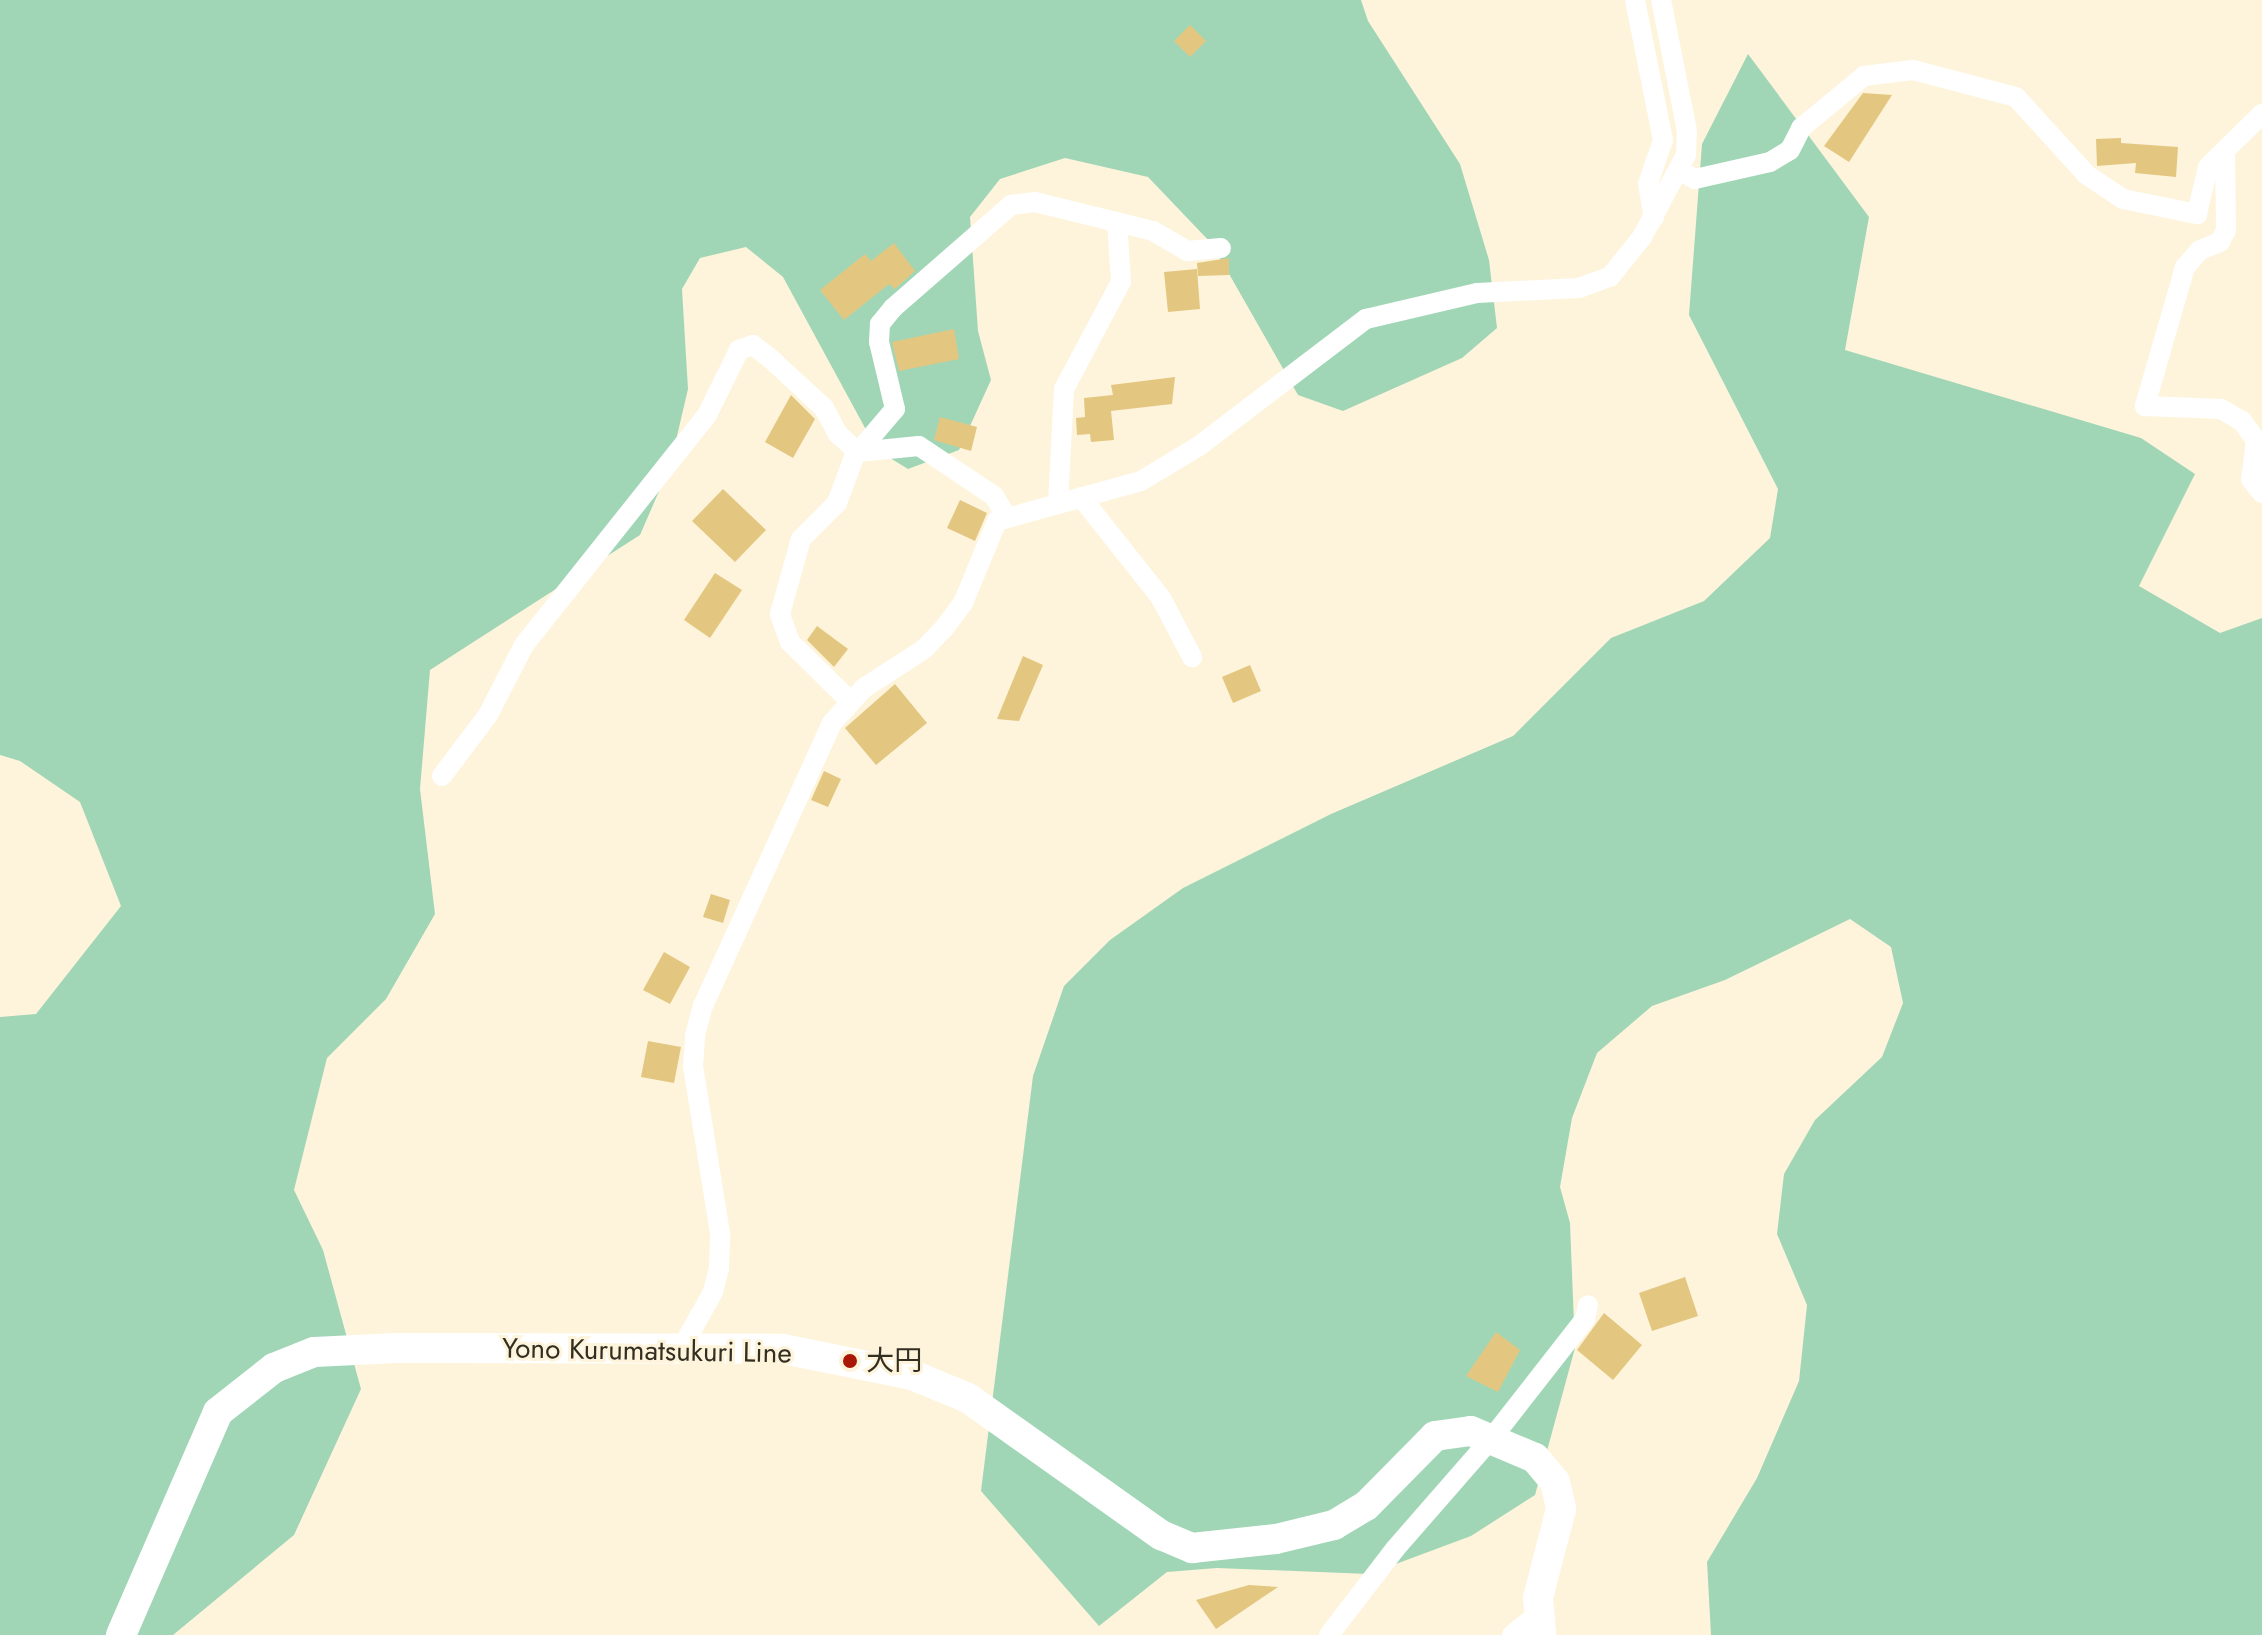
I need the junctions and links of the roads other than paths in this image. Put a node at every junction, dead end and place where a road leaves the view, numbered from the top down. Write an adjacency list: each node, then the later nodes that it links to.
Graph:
1 (1635, 0): 6 (street)
2 (1661, 0): 5 (street)
3 (2262, 114): 4 (street)
4 (2225, 150): 5 (street); 10 (street)
5 (1680, 171): 6 (street)
6 (1654, 217): 11 (street)
7 (1117, 222): 8 (street); 9 (street); 12 (street)
8 (1221, 248)
9 (858, 452): 13 (street); 15 (street); 16 (street)
10 (2262, 493)
11 (1081, 497): 12 (street); 14 (street)
12 (1058, 504): 13 (street)
13 (1006, 516): 15 (street)
14 (1192, 657)
15 (850, 701): 18 (street)
16 (442, 776)
17 (1588, 1305): 19 (street)
18 (681, 1349): 19 (main road, Yono Kurumatsukuri Line); 21 (main road, Yono Kurumatsukuri Line)
19 (1492, 1438): 20 (main road, Yono Kurumatsukuri Line); 22 (street)
20 (1540, 1624): 23 (street)
21 (121, 1635)
22 (1329, 1635)
23 (1512, 1635)

